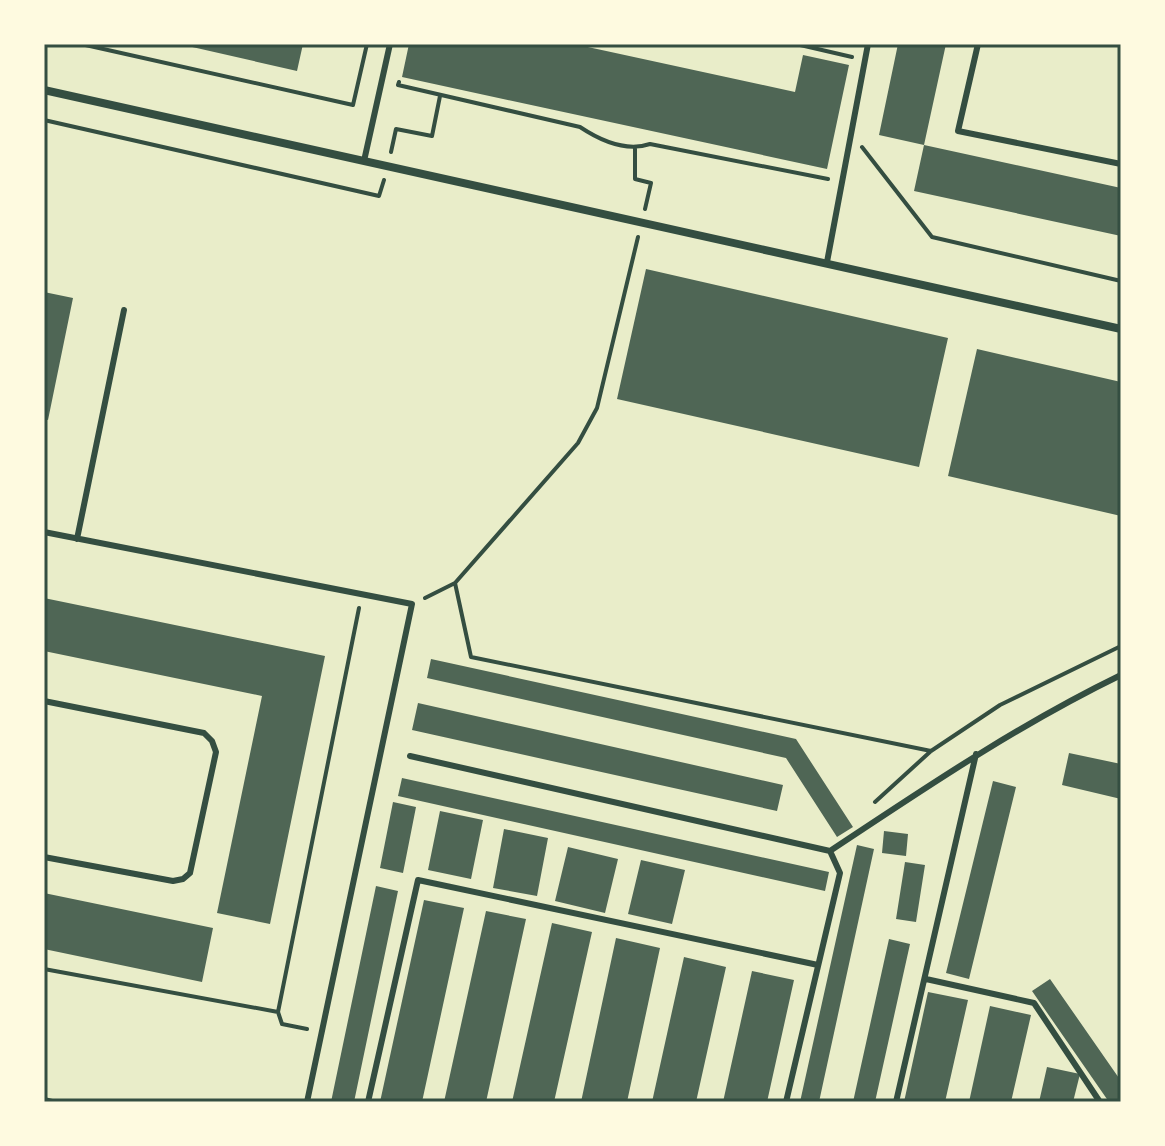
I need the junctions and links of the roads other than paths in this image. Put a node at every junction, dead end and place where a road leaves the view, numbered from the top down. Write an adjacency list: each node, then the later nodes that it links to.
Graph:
1 (390, 44): 5 (lane)
2 (868, 44): 7 (lane)
3 (978, 44): 6 (lane)
4 (44, 90): 5 (street)
5 (364, 161): 7 (street)
6 (1121, 164)
7 (827, 262): 9 (street)
8 (124, 310): 11 (lane)
9 (1121, 329)
10 (44, 532): 11 (lane)
11 (77, 539): 22 (lane)
12 (1121, 675): 14 (lane)
13 (44, 701): 17 (lane)
14 (976, 754): 16 (lane); 19 (lane)
15 (410, 756): 16 (lane)
16 (830, 851): 18 (lane)
17 (44, 857)
18 (818, 965): 23 (lane); 24 (lane)
19 (926, 979): 25 (lane); 26 (lane)
20 (44, 1100): 21 (lane)
21 (52, 1102)
22 (307, 1102)
23 (368, 1102)
24 (786, 1102)
25 (896, 1102)
26 (1100, 1102)

